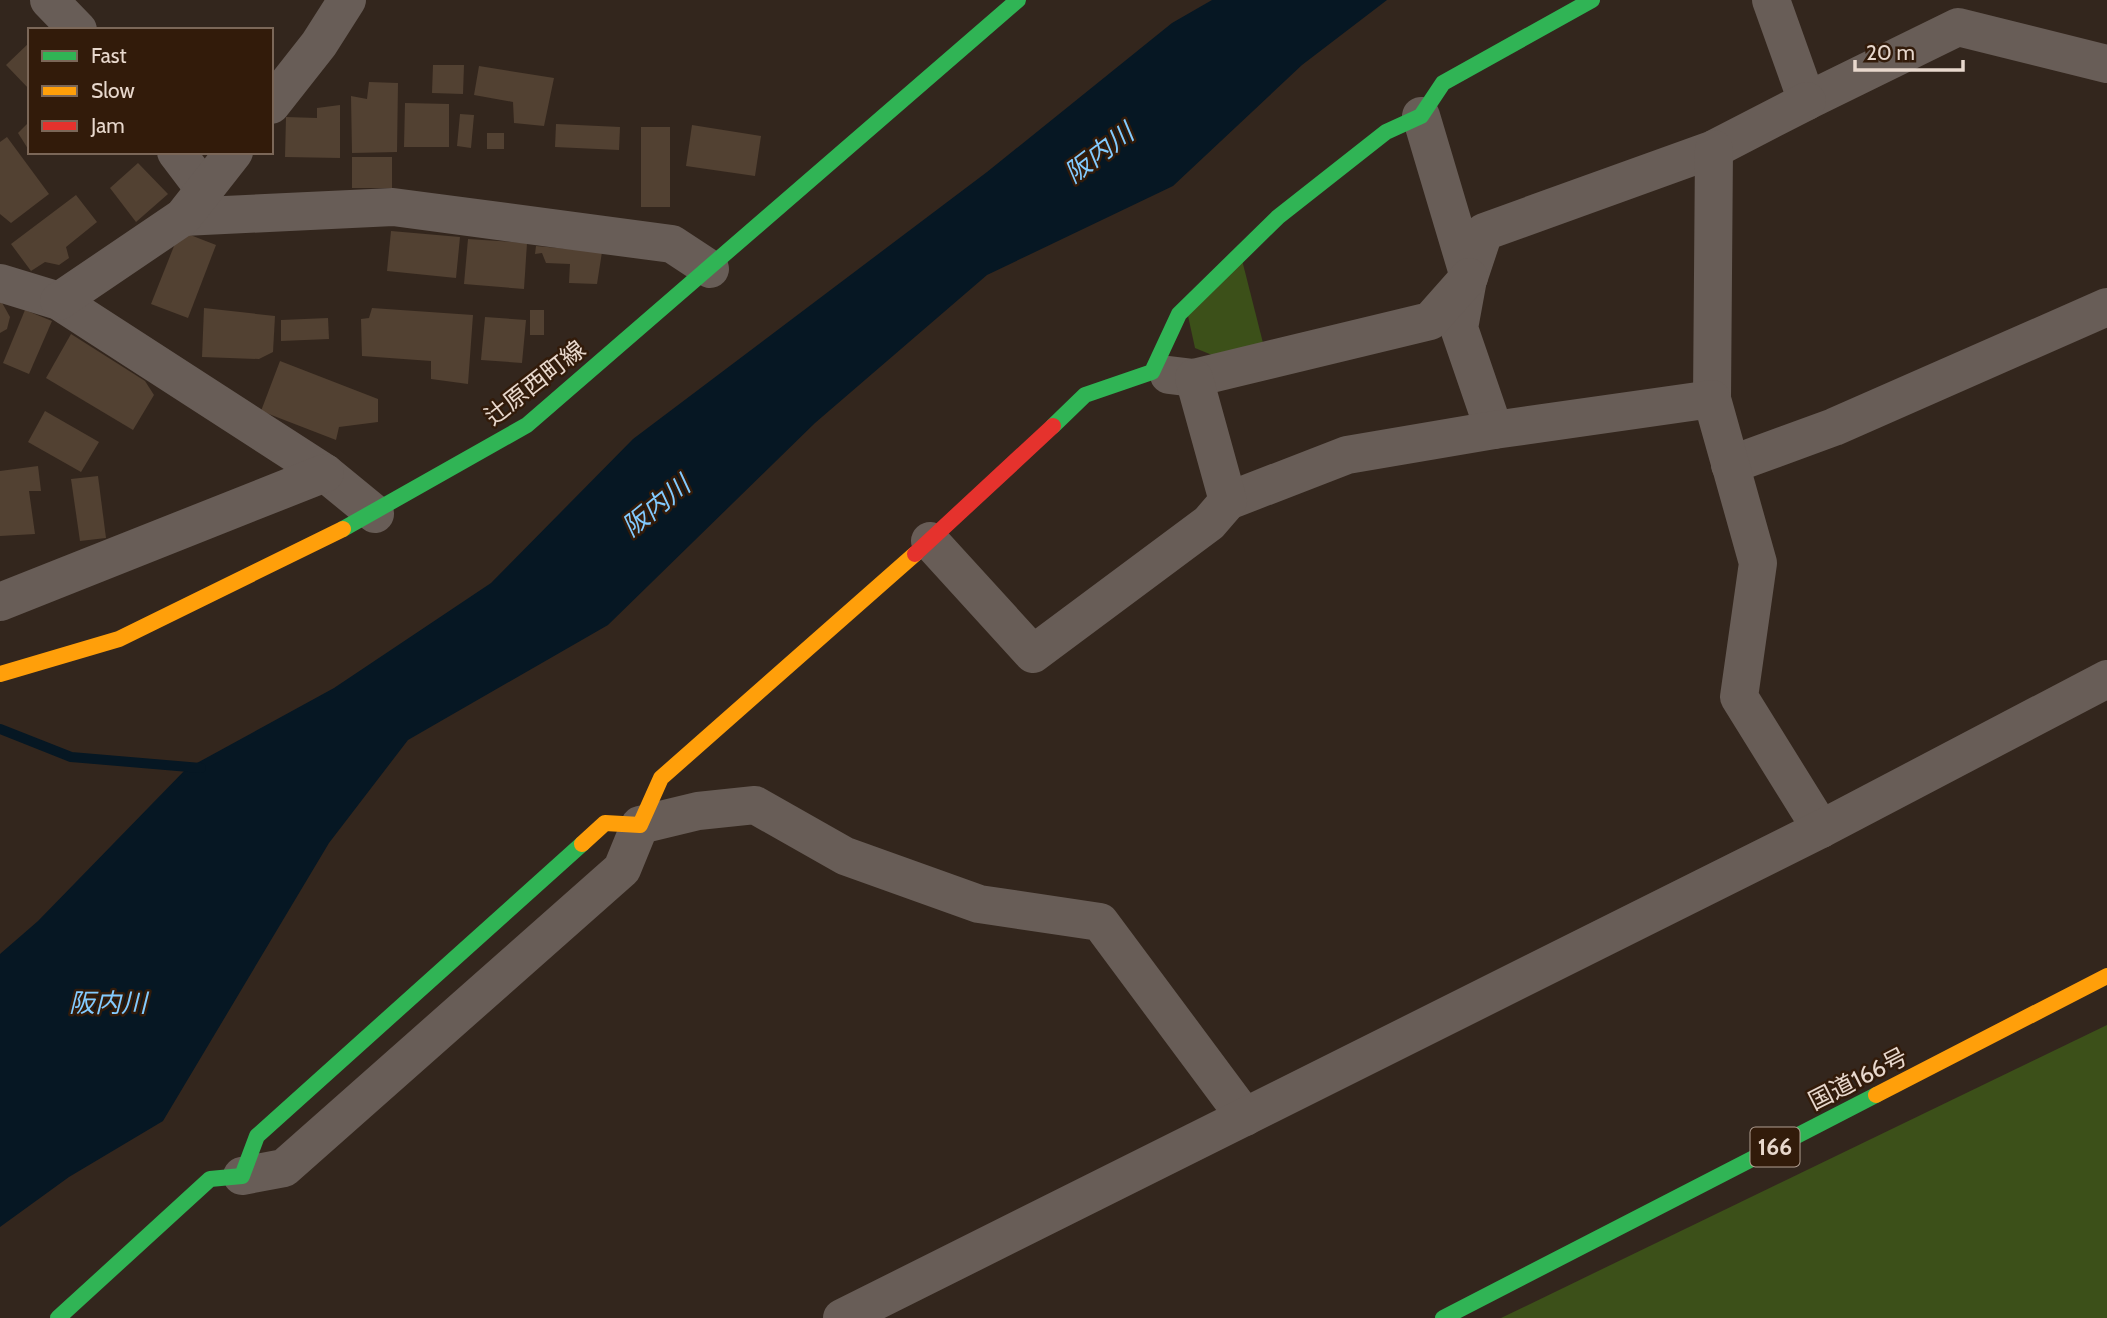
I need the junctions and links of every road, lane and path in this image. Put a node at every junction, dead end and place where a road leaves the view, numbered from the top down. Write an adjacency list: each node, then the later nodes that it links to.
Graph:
1 (49, 0): 6 (street)
2 (347, 0): 9 (street)
3 (1018, 0): 15 (main road, 辻原西町線)
4 (1592, 0): 10 (main road)
5 (1771, 0): 8 (street)
6 (76, 28)
7 (2107, 64): 8 (street)
8 (1807, 101): 11 (street)
9 (273, 102)
10 (1421, 116): 16 (street); 20 (main road)
11 (1714, 149): 16 (street); 22 (street)
12 (177, 154): 14 (street)
13 (232, 154): 14 (street)
14 (194, 203): 15 (street); 18 (street)
15 (710, 269): 27 (main road, 辻原西町線)
16 (1469, 277): 21 (street); 23 (street)
17 (0, 283): 18 (street)
18 (58, 301): 25 (street)
19 (2107, 307): 24 (street)
20 (1152, 372): 21 (street); 28 (main road)
21 (1195, 378): 26 (street)
22 (1712, 399): 23 (street); 24 (street)
23 (1494, 430): 26 (street)
24 (1730, 466): 33 (street)
25 (325, 473): 27 (street); 29 (street)
26 (1228, 501): 28 (street)
27 (375, 514): 30 (main road, 辻原西町線)
28 (930, 541): 32 (main road)
29 (0, 602)
30 (0, 674)
31 (2107, 679): 33 (street)
32 (640, 825): 35 (street); 36 (street)
33 (1821, 829): 35 (street)
34 (2107, 976): 39 (main road, 国道166号 / 166)
35 (1245, 1117): 38 (street)
36 (242, 1176): 37 (main road)
37 (58, 1318)
38 (842, 1318)
39 (1443, 1318)

